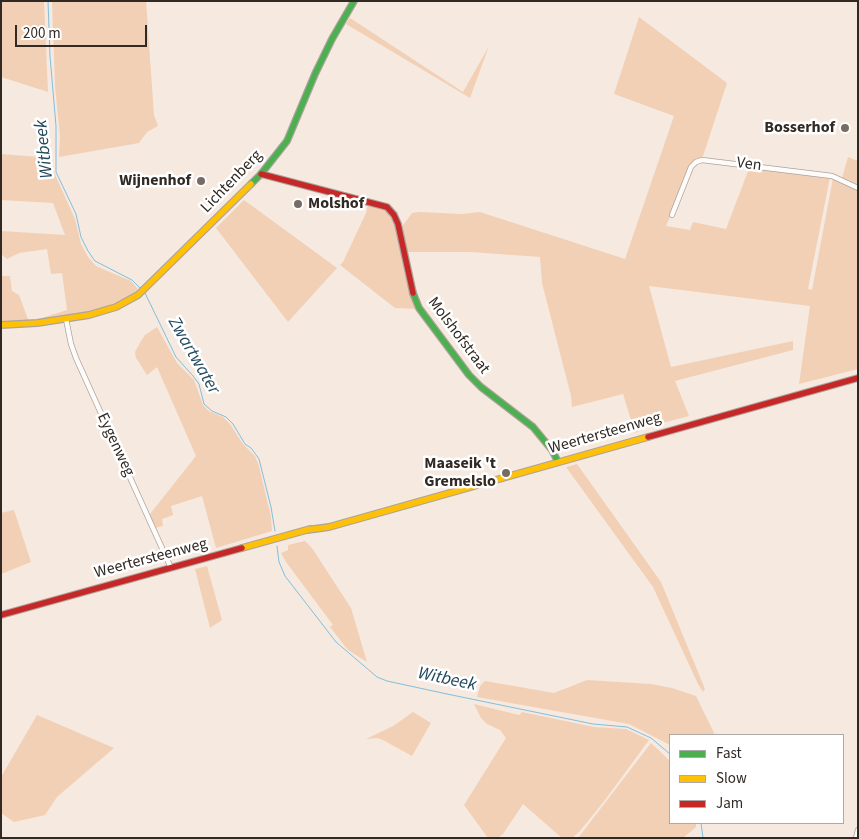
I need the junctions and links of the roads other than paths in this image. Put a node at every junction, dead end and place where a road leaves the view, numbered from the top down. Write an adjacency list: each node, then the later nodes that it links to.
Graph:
1 (354, 1): 2 (street, Lichtenberg)
2 (261, 174): 5 (street, Lichtenberg); 8 (street, Molshofstraat)
3 (858, 188): 4 (street, Ven)
4 (672, 215)
5 (66, 319): 6 (street, Lichtenberg); 9 (street, Eygenweg)
6 (1, 325)
7 (858, 378): 8 (street, Weertersteenweg)
8 (558, 462): 9 (street, Weertersteenweg)
9 (171, 568): 10 (street, Weertersteenweg)
10 (1, 615)
11 (858, 830): 12 (street)
12 (856, 838)

